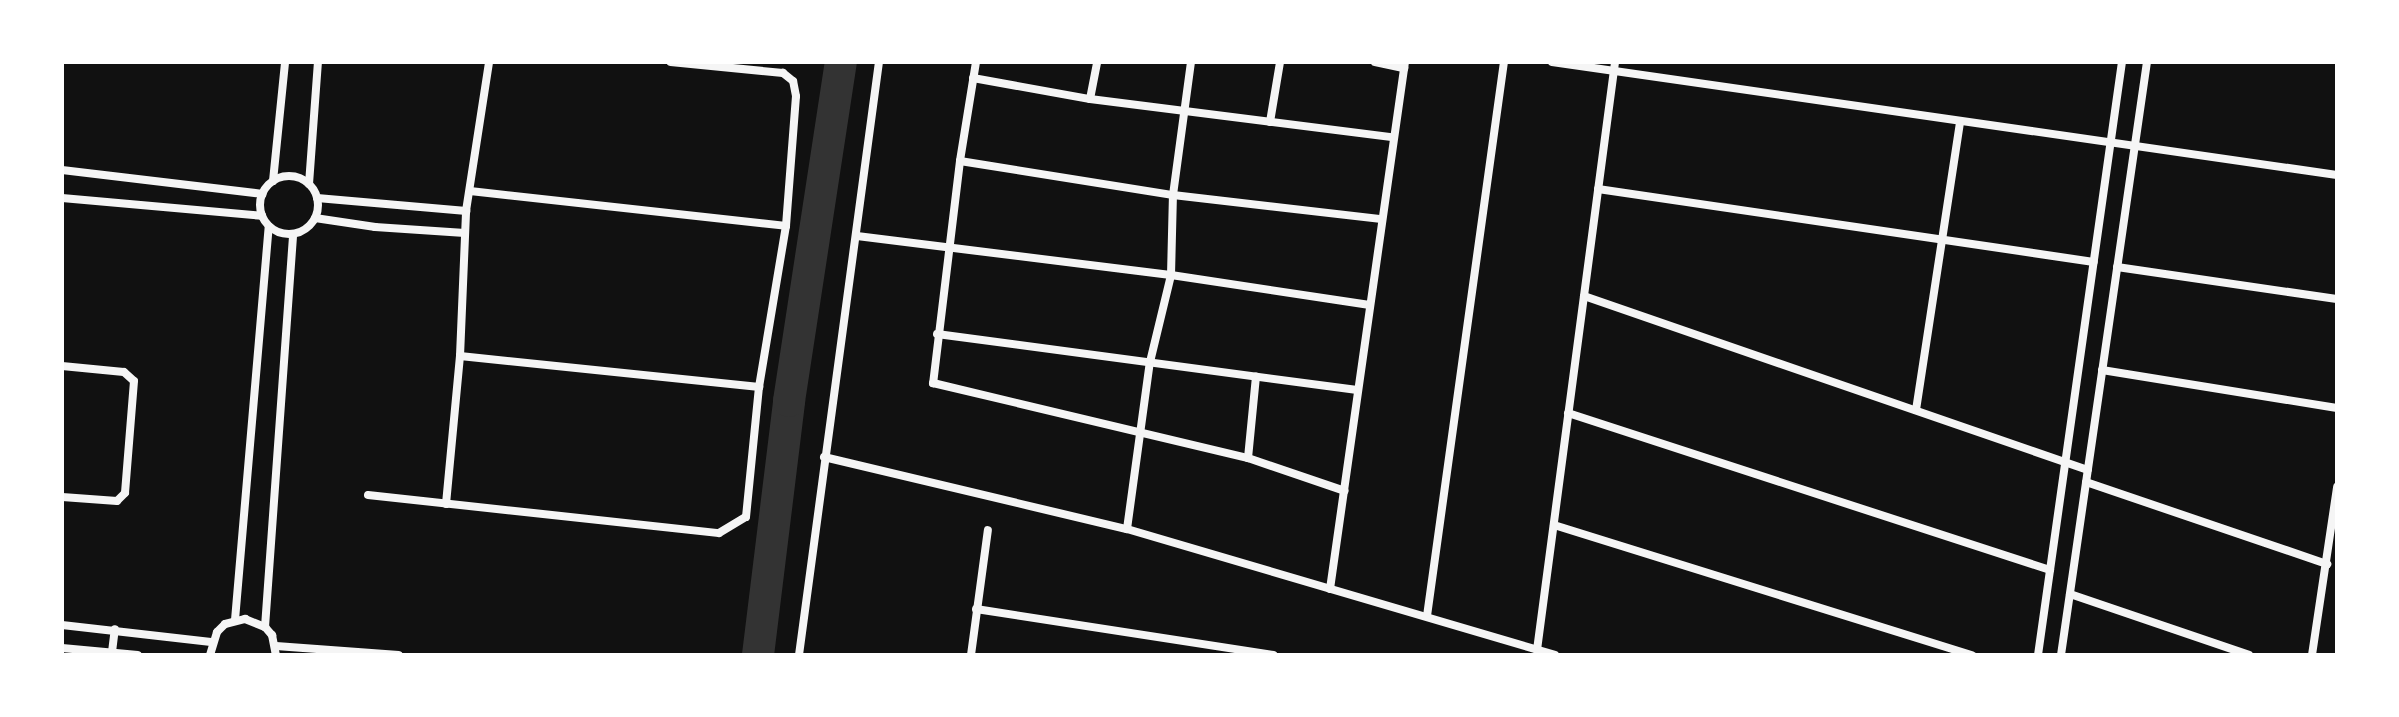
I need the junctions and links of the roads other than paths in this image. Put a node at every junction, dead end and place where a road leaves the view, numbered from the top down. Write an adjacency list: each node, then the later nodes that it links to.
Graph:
1 (285, 62): 28 (street)
2 (318, 62): 29 (street)
3 (489, 62): 31 (street)
4 (671, 62): 41 (street)
5 (879, 62): 44 (street)
6 (976, 62): 17 (street)
7 (1097, 62): 18 (street)
8 (1191, 62): 19 (street)
9 (1280, 62): 20 (street)
10 (1375, 62): 15 (street)
11 (1504, 62): 83 (street)
12 (1552, 62): 16 (street)
13 (2122, 62): 23 (street)
14 (2147, 62): 24 (street)
15 (1404, 65): 22 (street)
16 (1614, 66): 21 (street); 30 (street)
17 (973, 78): 18 (street); 25 (street)
18 (1090, 99): 19 (street)
19 (1184, 112): 20 (street); 33 (street)
20 (1270, 122): 22 (street)
21 (1960, 122): 23 (street); 45 (street)
22 (1392, 137): 39 (street)
23 (2110, 143): 24 (street); 47 (street)
24 (2135, 147): 27 (street); 48 (street)
25 (960, 161): 33 (street); 46 (street)
26 (62, 170): 32 (street)
27 (2337, 175)
28 (273, 181): 29 (street); 32 (street)
29 (309, 184): 35 (street)
30 (1598, 189): 45 (street); 50 (street)
31 (470, 191): 36 (street); 41 (street)
32 (263, 194): 37 (street)
33 (1173, 195): 39 (street); 49 (street)
34 (62, 198): 37 (street)
35 (317, 198): 36 (street); 38 (street)
36 (466, 211): 42 (street)
37 (262, 216): 40 (street)
38 (315, 218): 42 (street); 43 (street)
39 (1382, 219): 52 (street)
40 (269, 226): 43 (street); 84 (street)
41 (786, 226): 59 (street)
42 (465, 233): 54 (street)
43 (293, 234): 86 (street)
44 (857, 236): 46 (street); 65 (street)
45 (1939, 241): 47 (street); 62 (street)
46 (950, 246): 49 (street); 53 (street)
47 (2094, 262): 67 (street)
48 (2117, 267): 51 (street); 57 (street)
49 (1171, 275): 52 (street); 55 (street)
50 (1584, 296): 62 (street); 63 (street)
51 (2337, 299)
52 (1370, 305): 60 (street)
53 (937, 334): 55 (street); 64 (street)
54 (460, 356): 59 (street); 74 (street)
55 (1150, 362): 58 (street); 64 (street)
56 (62, 366): 73 (street)
57 (2102, 370): 61 (street); 68 (street)
58 (1256, 376): 60 (street); 66 (street)
59 (759, 387): 74 (street)
60 (1357, 390): 71 (street)
61 (2337, 408)
62 (1916, 410): 67 (street)
63 (1568, 413): 75 (street); 79 (street)
64 (1141, 431): 66 (street); 76 (street)
65 (824, 457): 76 (street); 97 (street)
66 (1248, 458): 71 (street)
67 (2066, 460): 68 (street); 79 (street)
68 (2088, 470): 69 (street)
69 (2086, 482): 78 (street); 81 (street)
70 (2337, 487): 78 (street)
71 (1345, 491): 80 (street)
72 (368, 495): 74 (street)
73 (62, 497)
74 (446, 504)
75 (1554, 525): 91 (street); 101 (street)
76 (1127, 529): 80 (street)
77 (988, 530): 82 (street)
78 (2327, 564): 105 (street)
79 (2050, 570): 102 (street)
80 (1330, 589): 83 (street)
81 (2070, 594): 103 (street); 104 (street)
82 (976, 609): 98 (street); 99 (street)
83 (1427, 616): 91 (street)
84 (235, 620): 86 (street); 88 (street)
85 (62, 625): 87 (street)
86 (265, 627): 90 (street)
87 (115, 629): 88 (street); 92 (street)
88 (211, 642): 95 (street)
89 (62, 648): 92 (street)
90 (276, 650): 93 (street)
91 (1537, 650): 100 (street)
92 (112, 652): 94 (street)
93 (355, 653): 96 (street)
94 (138, 655)
95 (210, 655)
96 (399, 655)
97 (799, 655)
98 (971, 655)
99 (1273, 655)
100 (1555, 655)
101 (1972, 655)
102 (2038, 655)
103 (2061, 655)
104 (2249, 655)
105 (2312, 655)

